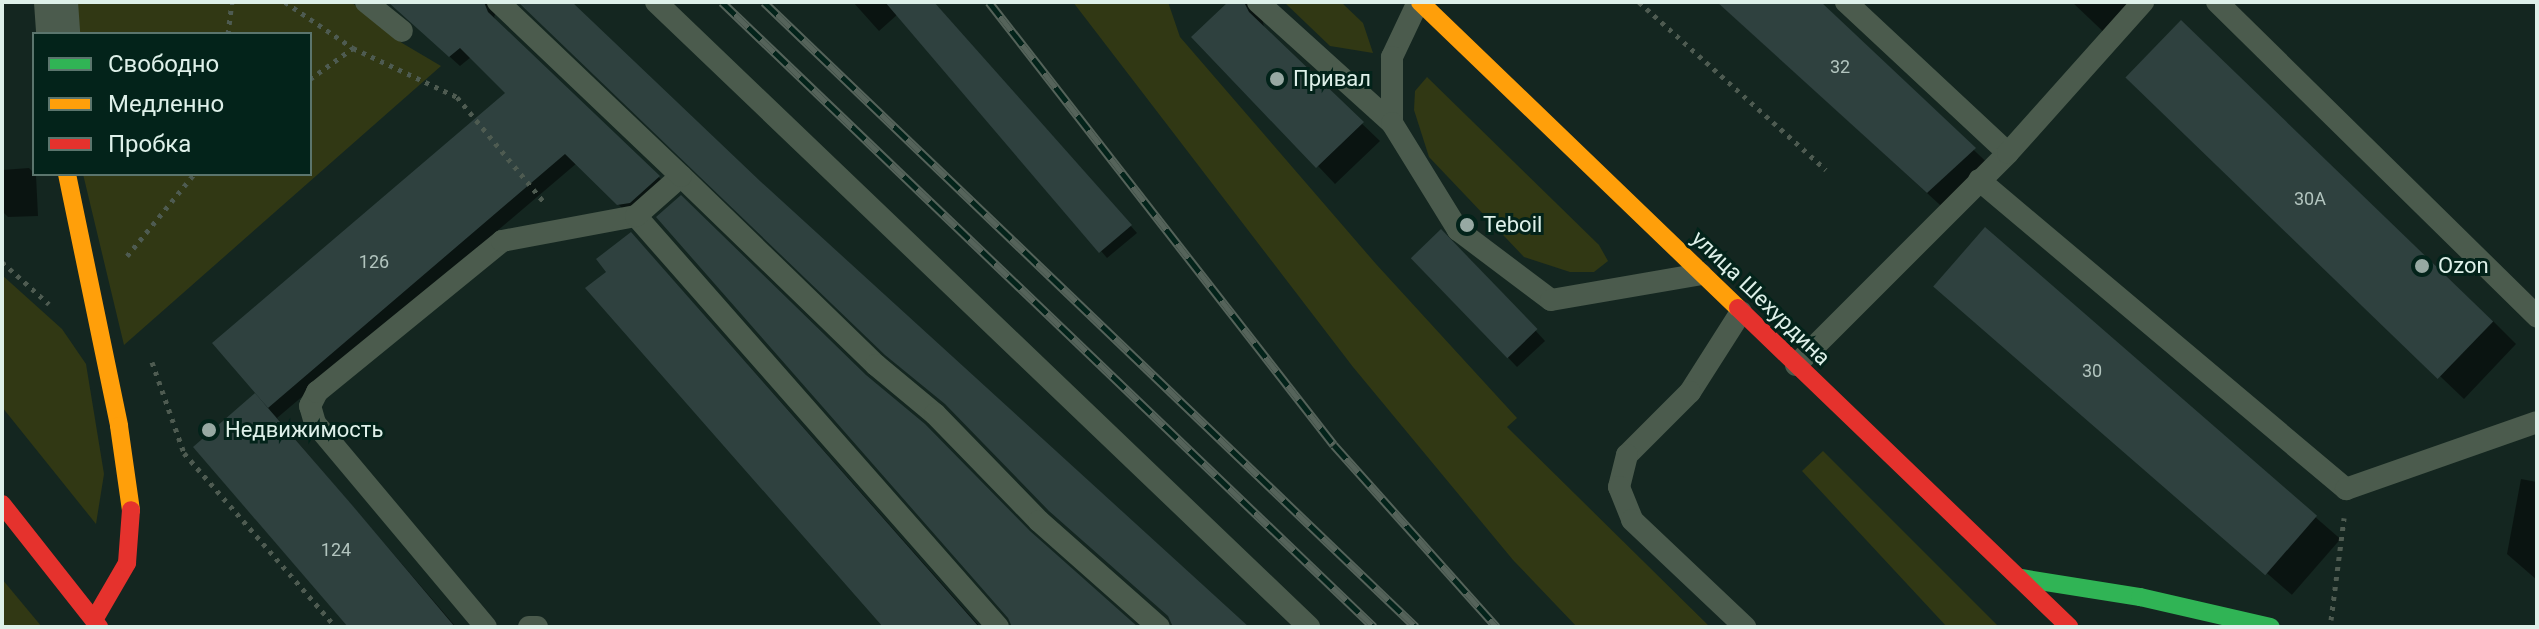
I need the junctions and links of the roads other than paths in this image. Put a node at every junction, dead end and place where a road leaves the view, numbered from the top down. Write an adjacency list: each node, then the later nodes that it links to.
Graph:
1 (56, 2): 11 (street)
2 (366, 2): 10 (lane)
3 (498, 2): 15 (lane)
4 (656, 2): 31 (lane)
5 (1258, 2): 12 (lane)
6 (1419, 2): 12 (lane); 18 (main road, улица Шехурдина)
7 (1846, 2): 13 (lane)
8 (2143, 2): 13 (lane)
9 (2217, 2): 20 (lane)
10 (402, 31)
11 (58, 32)
12 (1392, 123): 18 (lane)
13 (2008, 153): 16 (lane)
14 (67, 176): 25 (main road)
15 (681, 176): 17 (lane); 30 (lane)
16 (1979, 180): 21 (lane); 22 (lane)
17 (636, 216): 26 (lane); 29 (lane)
18 (1701, 274): 19 (main road, улица Шехурдина)
19 (1741, 312): 21 (main road, улица Шехурдина); 32 (lane)
20 (2537, 317)
21 (1796, 365): 24 (main road, улица Шехурдина)
22 (2537, 422)
23 (2, 504): 25 (main road)
24 (2021, 578): 33 (main road, улица Шехурдина); 34 (main road)
25 (97, 624)
26 (486, 627)
27 (529, 627): 28 (lane)
28 (537, 627)
29 (998, 627)
30 (1159, 627)
31 (1309, 627)
32 (1745, 627)
33 (2070, 627)
34 (2271, 627)

